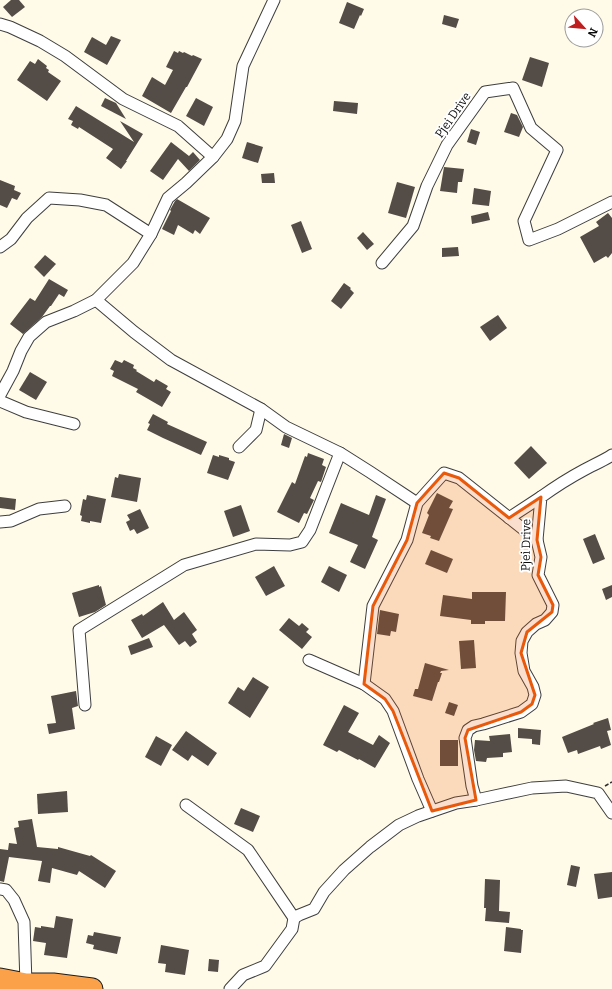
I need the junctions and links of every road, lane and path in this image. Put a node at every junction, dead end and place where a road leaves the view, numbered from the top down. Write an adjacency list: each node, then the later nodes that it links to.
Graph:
1 (274, 0): 3 (street)
2 (0, 24): 3 (street)
3 (213, 157): 5 (street)
4 (612, 202): 7 (street, Pjei Drive)
5 (151, 234): 6 (street); 8 (street)
6 (0, 247)
7 (382, 263)
8 (96, 300): 9 (street); 11 (street)
9 (0, 395)
10 (0, 401): 12 (street)
11 (261, 409): 13 (street); 14 (street)
12 (74, 424)
13 (239, 447)
14 (340, 453): 17 (street); 24 (street)
15 (612, 455): 16 (street)
16 (542, 497): 19 (street); 21 (street, Pjei Drive)
17 (417, 503): 19 (street); 23 (street)
18 (66, 506): 20 (street)
19 (509, 518): 21 (street)
20 (0, 522)
21 (537, 540): 25 (street, Pjei Drive)
22 (309, 660): 23 (street)
23 (364, 684): 27 (street)
24 (85, 705)
25 (476, 800): 27 (street); 28 (street)
26 (186, 805): 30 (street)
27 (432, 811): 30 (street)
28 (612, 813)
29 (0, 889): 32 (street)
30 (294, 918): 34 (street)
31 (0, 979): 32 (highway)
32 (26, 984): 33 (highway)
33 (92, 989)
34 (230, 989)

